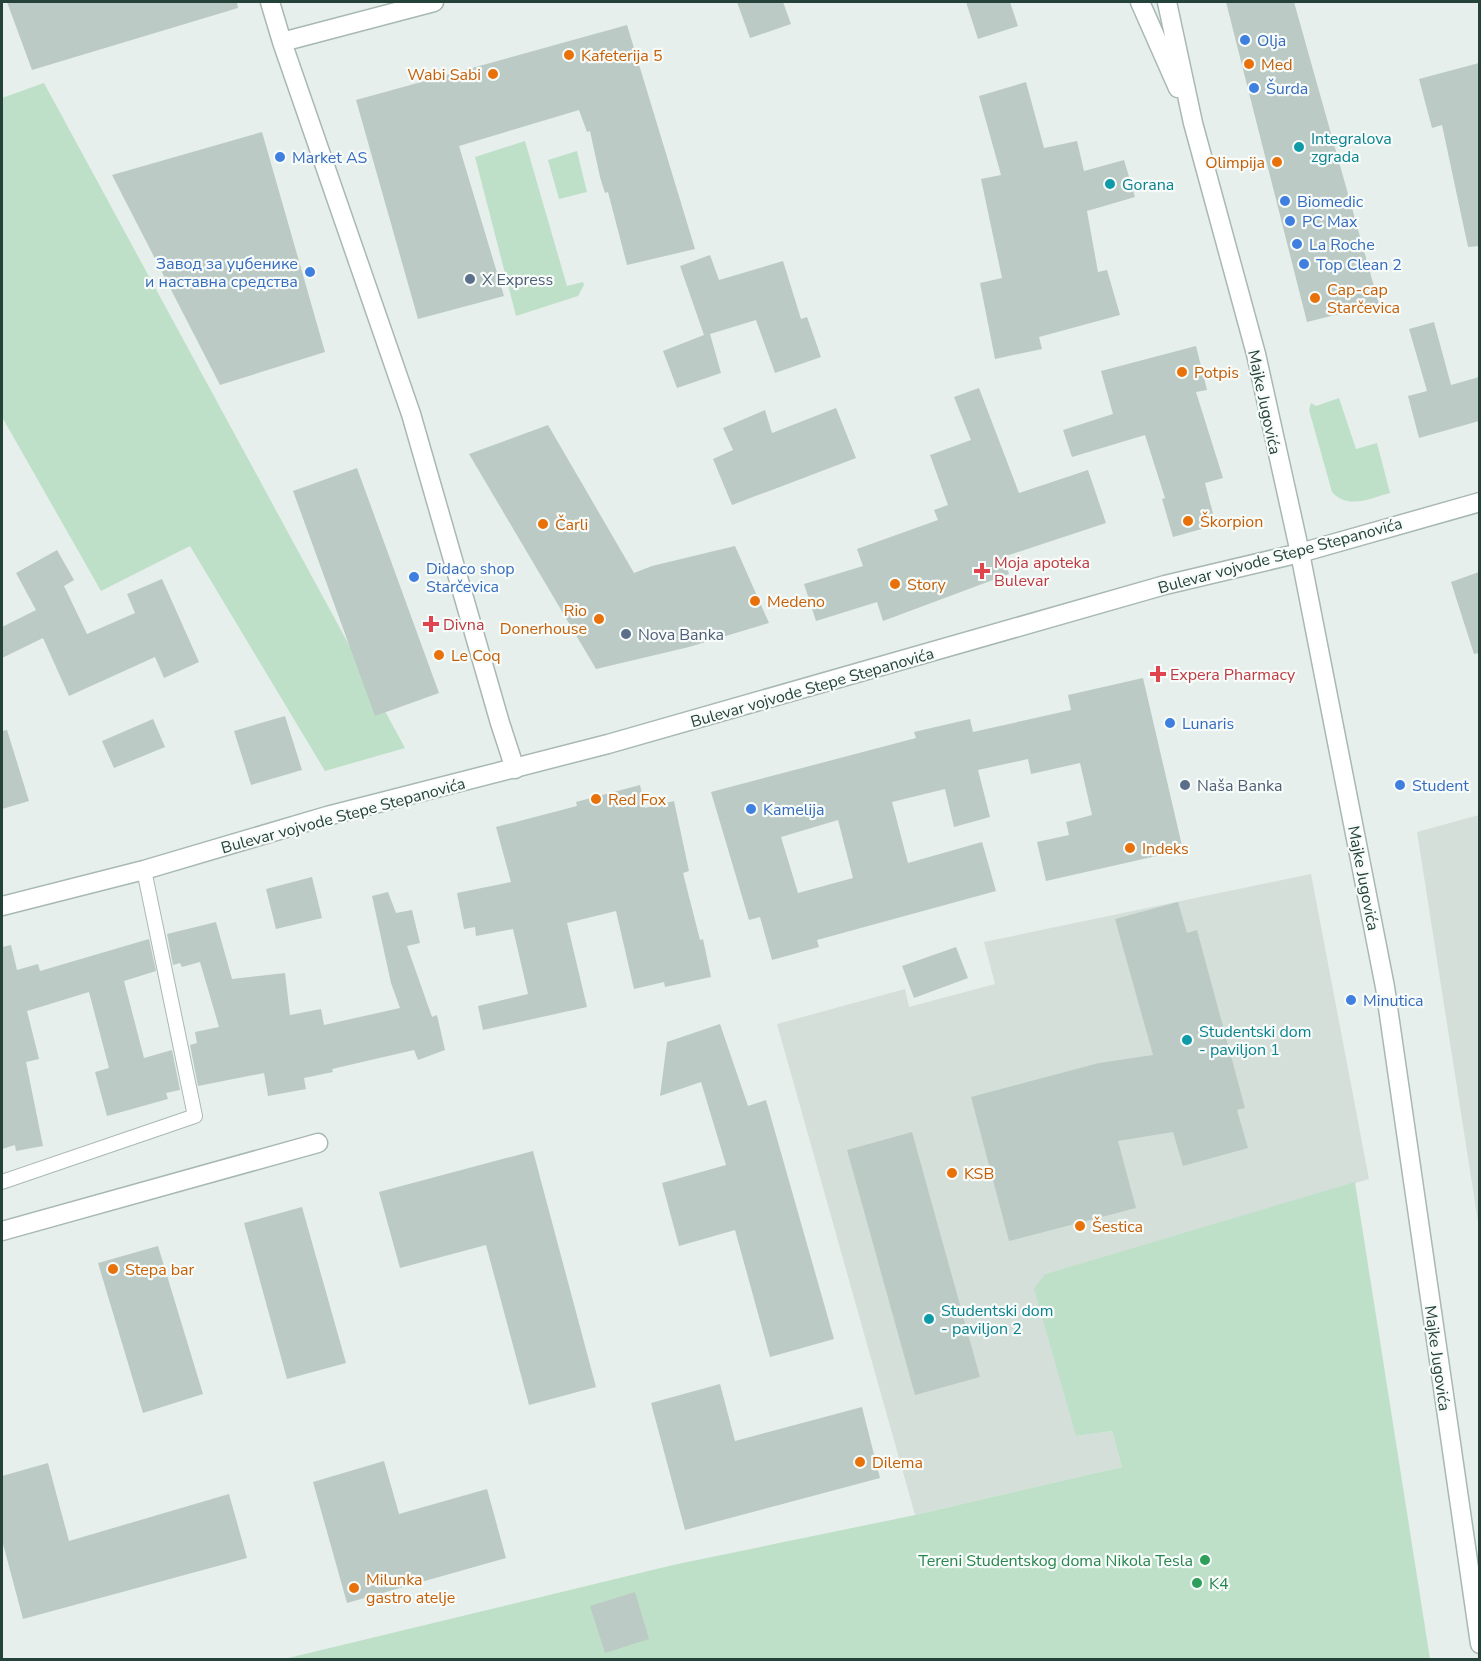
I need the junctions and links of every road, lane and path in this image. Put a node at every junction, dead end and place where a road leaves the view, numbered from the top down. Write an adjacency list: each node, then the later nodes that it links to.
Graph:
1 (270, 2): 5 (street)
2 (434, 2): 5 (street)
3 (1140, 2): 6 (street, Majke Jugovića)
4 (1167, 2): 6 (street, Majke Jugovića)
5 (282, 42): 9 (street)
6 (1193, 123): 8 (street, Majke Jugovića)
7 (1479, 502): 8 (street, Bulevar vojvode Stepe Stepanovića)
8 (1300, 553): 9 (street, Bulevar vojvode Stepe Stepanovića); 15 (street, Majke Jugovića)
9 (515, 769): 10 (street, Bulevar vojvode Stepe Stepanovića)
10 (144, 870): 11 (street, Bulevar vojvode Stepe Stepanovića); 13 (lane)
11 (2, 906)
12 (318, 1143): 14 (street)
13 (2, 1182)
14 (2, 1232)
15 (1479, 1644)

